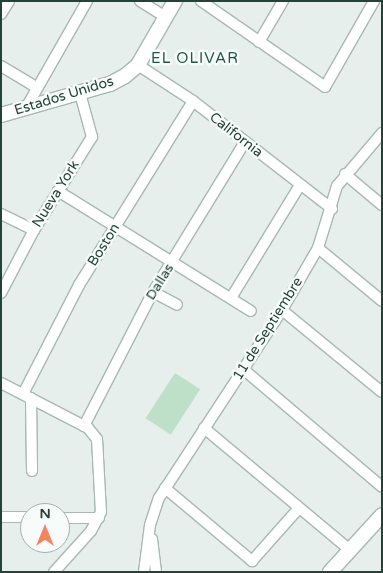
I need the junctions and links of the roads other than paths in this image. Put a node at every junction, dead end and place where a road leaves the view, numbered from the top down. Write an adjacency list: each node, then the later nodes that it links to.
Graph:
1 (9, 1): 8 (street)
2 (87, 1): 13 (street)
3 (140, 1): 9 (street)
4 (175, 1): 9 (main road, Estados Unidos)
5 (201, 1): 10 (street)
6 (283, 1): 10 (street)
7 (374, 1): 10 (street)
8 (1, 14)
9 (166, 16): 12 (main road, Estados Unidos)
10 (259, 42)
11 (1, 66): 13 (street)
12 (138, 66): 14 (main road, Estados Unidos); 15 (street, California)
13 (36, 87): 16 (street)
14 (80, 93): 16 (main road, Estados Unidos); 22 (street, Nueva York)
15 (193, 101): 19 (street, California); 26 (street, Boston)
16 (26, 108): 17 (main road, Estados Unidos)
17 (1, 115)
18 (382, 133): 20 (street, 11 de Septiembre)
19 (245, 142): 21 (street, California); 29 (street, Dallas)
20 (345, 174): 23 (street); 24 (street, 11 de Septiembre)
21 (300, 185): 24 (street, California); 32 (street)
22 (58, 191): 26 (street); 27 (street, Nueva York)
23 (382, 205)
24 (332, 209): 28 (street, 11 de Septiembre)
25 (1, 214): 27 (street)
26 (116, 226): 29 (street); 40 (street, Boston)
27 (34, 230): 31 (street, Nueva York)
28 (318, 248): 33 (street); 35 (street, 11 de Septiembre)
29 (173, 261): 30 (street, Dallas); 32 (street)
30 (153, 292): 34 (street); 41 (street, Dallas)
31 (1, 293)
32 (232, 298): 36 (street)
33 (382, 301)
34 (177, 305)
35 (282, 310): 37 (street, 11 de Septiembre); 39 (street)
36 (251, 311)
37 (243, 369): 42 (street, 11 de Septiembre); 44 (street)
38 (1, 383): 40 (street)
39 (382, 392)
40 (27, 396): 41 (street); 43 (street, Boston)
41 (84, 426): 51 (street)
42 (204, 428): 45 (street, 11 de Septiembre); 46 (street)
43 (32, 471)
44 (382, 486)
45 (165, 488): 46 (street); 52 (street, 11 de Septiembre)
46 (299, 508): 53 (street)
47 (382, 515): 53 (main road)
48 (1, 517): 49 (street)
49 (20, 517)
50 (70, 518): 51 (street)
51 (99, 518): 54 (street)
52 (150, 525): 55 (street, 11 de Septiembre); 56 (street, 11 de Septiembre)
53 (350, 551): 57 (main road)
54 (54, 572)
55 (144, 572)
56 (156, 572)
57 (330, 572)

